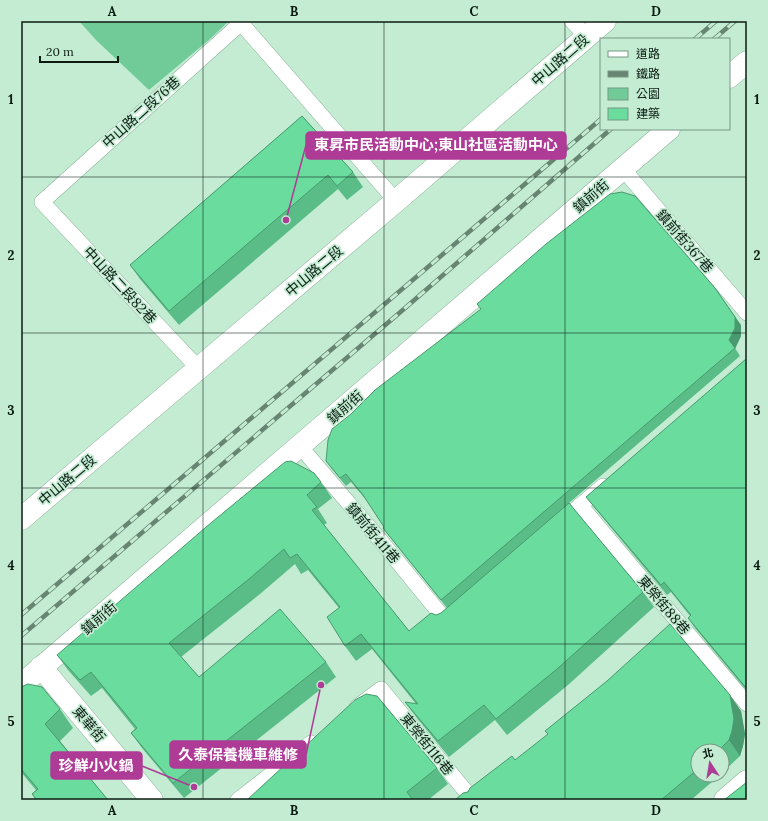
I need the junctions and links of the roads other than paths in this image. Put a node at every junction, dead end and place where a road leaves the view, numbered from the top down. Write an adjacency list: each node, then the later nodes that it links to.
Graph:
1 (605, 21): 3 (street, 中山路二段)
2 (242, 22): 8 (lane, 中山路二段76巷); 9 (lane, 中山路二段76巷)
3 (580, 29): 8 (street, 中山路二段)
4 (747, 62): 5 (street)
5 (730, 76)
6 (668, 130): 7 (street, 鎮前街)
7 (622, 169): 10 (lane, 鎮前街367巷); 12 (street, 鎮前街)
8 (396, 201): 11 (street, 中山路二段)
9 (42, 202): 11 (lane, 中山路二段82巷)
10 (747, 313)
11 (199, 368): 15 (street, 中山路二段)
12 (300, 446): 17 (lane, 鎮前街411巷); 20 (street, 鎮前街)
13 (616, 474): 14 (lane)
14 (580, 505): 16 (lane); 18 (lane, 東榮街88巷)
15 (21, 519)
16 (551, 530)
17 (463, 606)
18 (680, 624): 19 (lane); 22 (lane, 東榮街88巷)
19 (669, 634)
20 (41, 667): 21 (street, 鎮前街); 26 (street, 東華街)
21 (21, 684)
22 (747, 704)
23 (344, 718): 28 (lane, 東榮街116巷)
24 (325, 732): 27 (lane)
25 (747, 781): 29 (street)
26 (152, 800)
27 (238, 800)
28 (473, 800)
29 (725, 800)

